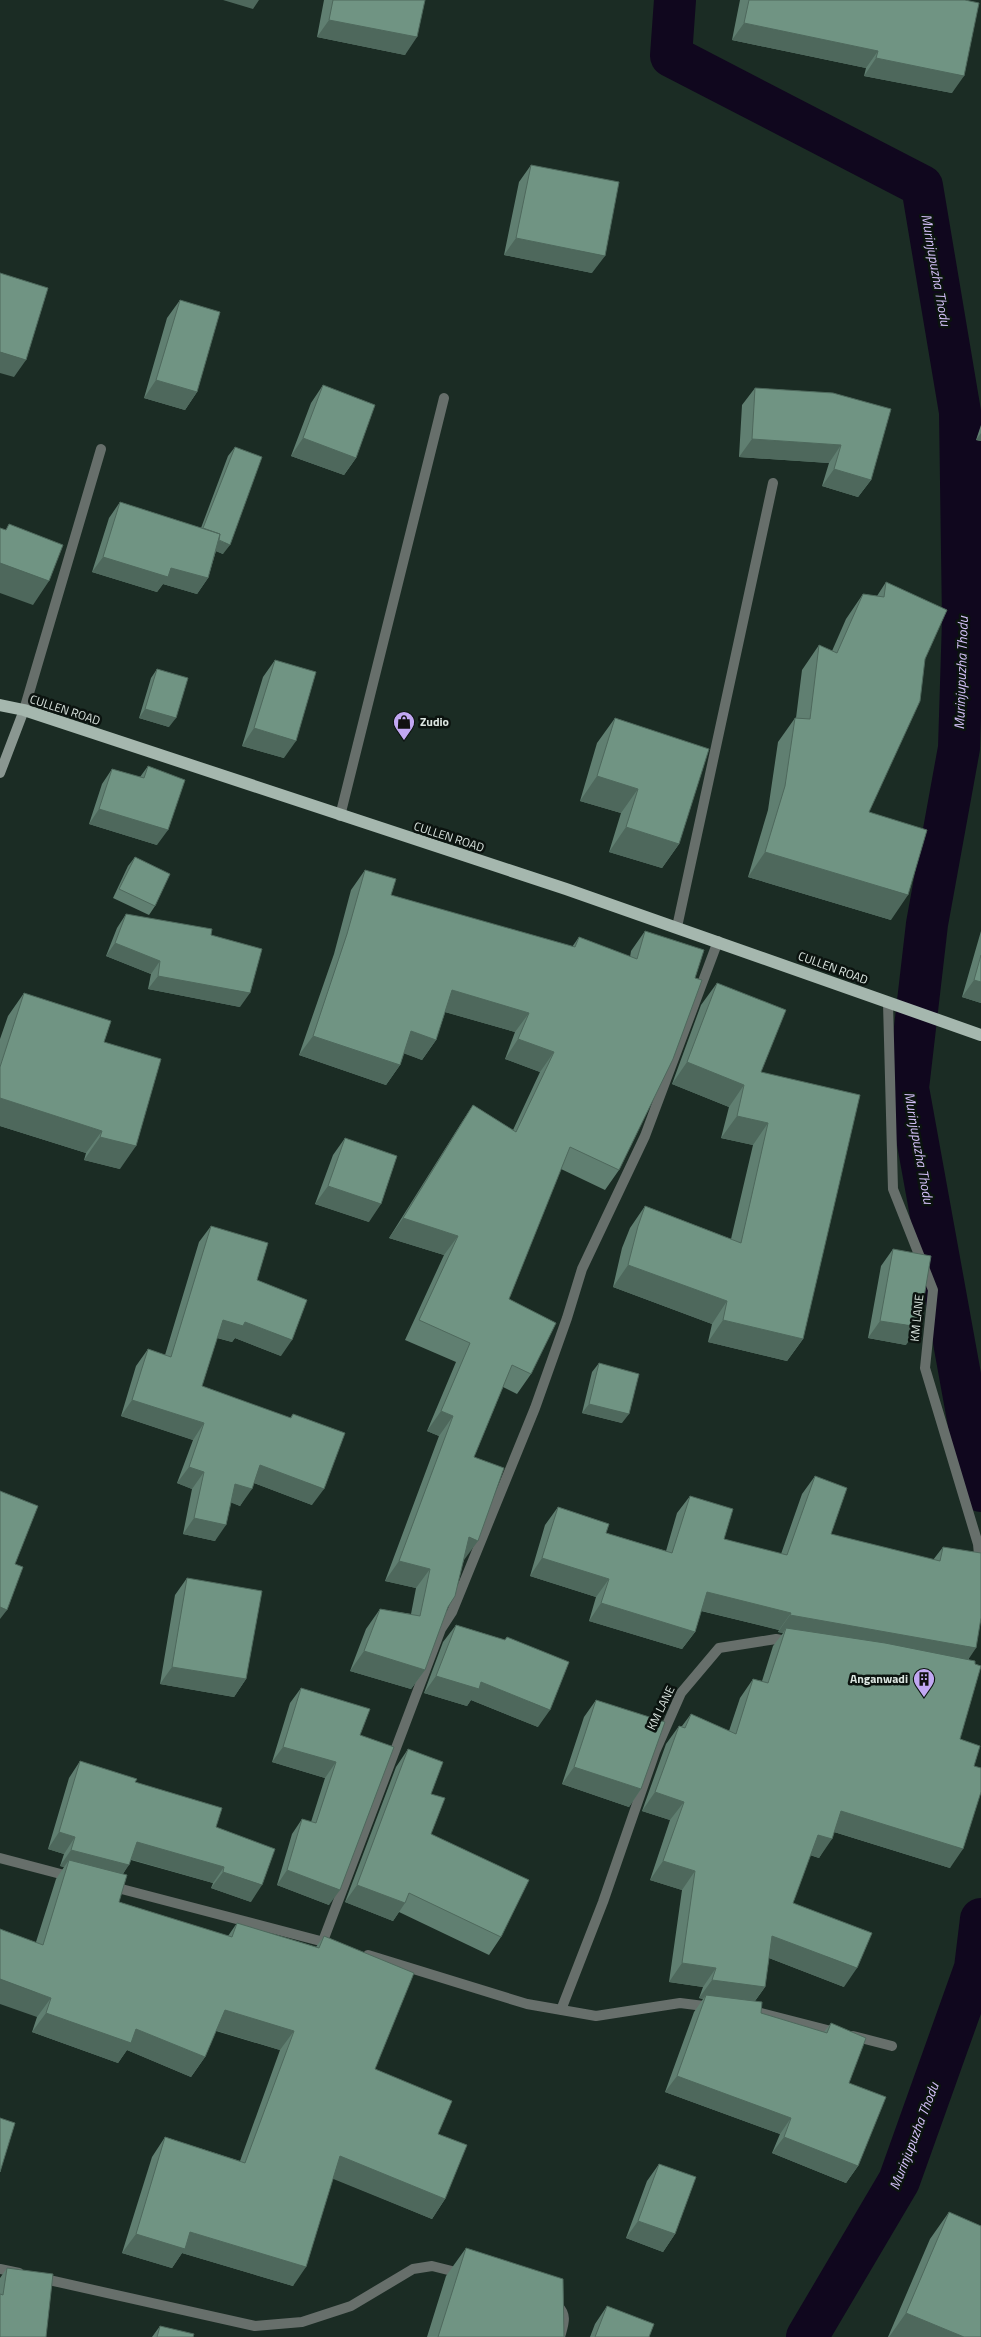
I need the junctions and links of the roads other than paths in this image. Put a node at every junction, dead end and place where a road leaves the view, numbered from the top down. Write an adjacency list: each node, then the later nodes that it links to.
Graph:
1 (444, 398): 7 (street)
2 (100, 449): 5 (street)
3 (773, 483): 8 (street)
4 (0, 705): 5 (main road, CULLEN ROAD)
5 (24, 710): 6 (main road); 7 (main road, CULLEN ROAD)
6 (0, 773)
7 (340, 816): 8 (main road, CULLEN ROAD)
8 (677, 927): 9 (main road, CULLEN ROAD)
9 (718, 941): 10 (main road, CULLEN ROAD); 15 (street)
10 (888, 1003): 11 (main road, CULLEN ROAD); 12 (street, KM LANE)
11 (981, 1036)
12 (981, 1576)
13 (805, 1644): 19 (street, KM LANE)
14 (0, 1858): 15 (street)
15 (323, 1941): 16 (street)
16 (342, 1947)
17 (360, 1953): 19 (street)
18 (719, 2008): 19 (street)
19 (561, 2010)
20 (748, 2012): 21 (street)
21 (892, 2046)
22 (0, 2269): 23 (street)
23 (474, 2277)
24 (546, 2301): 25 (street)
25 (560, 2337)

